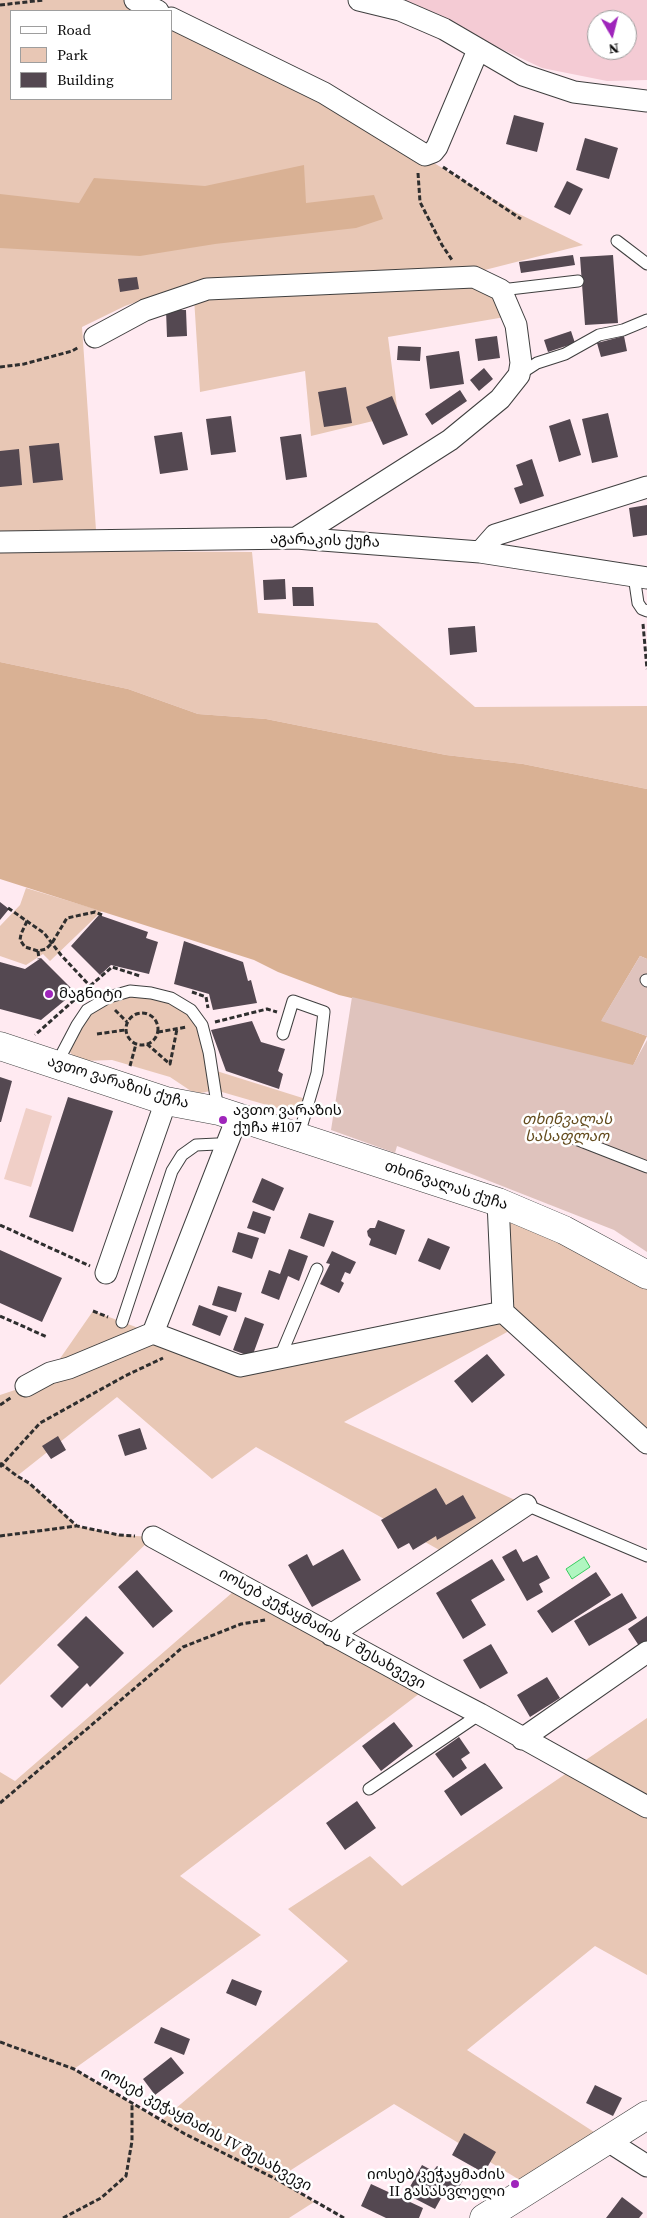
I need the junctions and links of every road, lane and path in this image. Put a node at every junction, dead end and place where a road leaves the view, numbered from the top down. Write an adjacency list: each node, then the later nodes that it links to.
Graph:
1 (44, 0): 4 (path)
2 (136, 0): 5 (street)
3 (359, 0): 7 (street)
4 (0, 5)
5 (156, 10)
6 (172, 18): 9 (street)
7 (478, 50): 8 (street); 9 (street)
8 (647, 101)
9 (425, 155): 10 (path); 13 (path)
10 (521, 219)
11 (617, 241): 12 (lane)
12 (647, 264)
13 (474, 276): 15 (street); 17 (street)
14 (578, 281): 15 (lane)
15 (500, 290): 19 (street)
16 (647, 320): 19 (lane)
17 (95, 337): 18 (path)
18 (0, 367)
19 (519, 375): 21 (street)
20 (647, 487): 23 (street)
21 (296, 538): 22 (street, აგარაკის ქუჩა); 23 (street, აგარაკის ქუჩა)
22 (0, 542)
23 (480, 552): 24 (street, აგარაკის ქუჩა)
24 (641, 577): 25 (lane)
25 (645, 610): 26 (path)
26 (647, 669)
27 (8, 908): 29 (path)
28 (102, 915): 30 (path)
29 (27, 921): 30 (path); 31 (path)
30 (52, 943): 31 (path); 40 (path)
31 (38, 951): 32 (path)
32 (38, 960)
33 (289, 1015): 34 (path); 39 (lane); 49 (lane)
34 (202, 1025): 35 (path); 44 (lane); 47 (lane)
35 (177, 1029): 37 (path); 42 (path)
36 (125, 1030): 37 (path); 38 (path); 41 (path)
37 (158, 1032): 42 (path)
38 (97, 1034)
39 (283, 1034)
40 (31, 1039)
41 (136, 1044): 42 (path); 45 (path)
42 (147, 1044)
43 (0, 1046): 44 (street, ავთო ვარაზის ქუჩა)
44 (56, 1065): 46 (street, ავთო ვარაზის ქუჩა)
45 (130, 1066)
46 (166, 1100): 47 (street, ავთო ვარაზის ქუჩა); 55 (street)
47 (228, 1115): 49 (street, თხინვალას ქუჩა); 50 (street)
48 (555, 1131): 51 (lane)
49 (298, 1138): 52 (street, თხინვალას ქუჩა)
50 (226, 1147): 59 (lane); 60 (street)
51 (647, 1167)
52 (498, 1202): 56 (street, თხინვალას ქუჩა); 57 (street)
53 (0, 1225): 55 (path)
54 (317, 1269): 63 (lane)
55 (106, 1273)
56 (647, 1275)
57 (503, 1312): 63 (street); 65 (street)
58 (0, 1316): 61 (path)
59 (122, 1322)
60 (153, 1333): 62 (street); 64 (street)
61 (47, 1337)
62 (188, 1346): 63 (street); 66 (path)
63 (280, 1357)
64 (26, 1386)
65 (647, 1443)
66 (0, 1464): 68 (path)
67 (526, 1505): 71 (lane); 73 (street)
68 (77, 1526): 69 (path); 70 (path)
69 (0, 1536)
70 (153, 1537): 72 (street, იოსებ კეჭაყმაძის V შესახვევი)
71 (647, 1556)
72 (294, 1614): 73 (street, იოსებ კეჭაყმაძის V შესახვევი); 78 (path)
73 (331, 1634): 75 (street, იოსებ კეჭაყმაძის V შესახვევი)
74 (647, 1652): 76 (street)
75 (480, 1714): 76 (street, იოსებ კეჭაყმაძის V შესახვევი); 77 (lane)
76 (522, 1739): 79 (street, იოსებ კეჭაყმაძის V შესახვევი)
77 (369, 1789)
78 (0, 1803)
79 (647, 1807)
80 (0, 2042): 81 (path, იოსებ კეჭაყმაძის IV შესახვევი)
81 (132, 2104): 85 (path); 86 (path, იოსებ კეჭაყმაძის IV შესახვევი)
82 (647, 2115): 83 (street)
83 (608, 2141): 84 (street); 87 (street)
84 (647, 2166)
85 (63, 2218)
86 (344, 2218)
87 (484, 2218)

